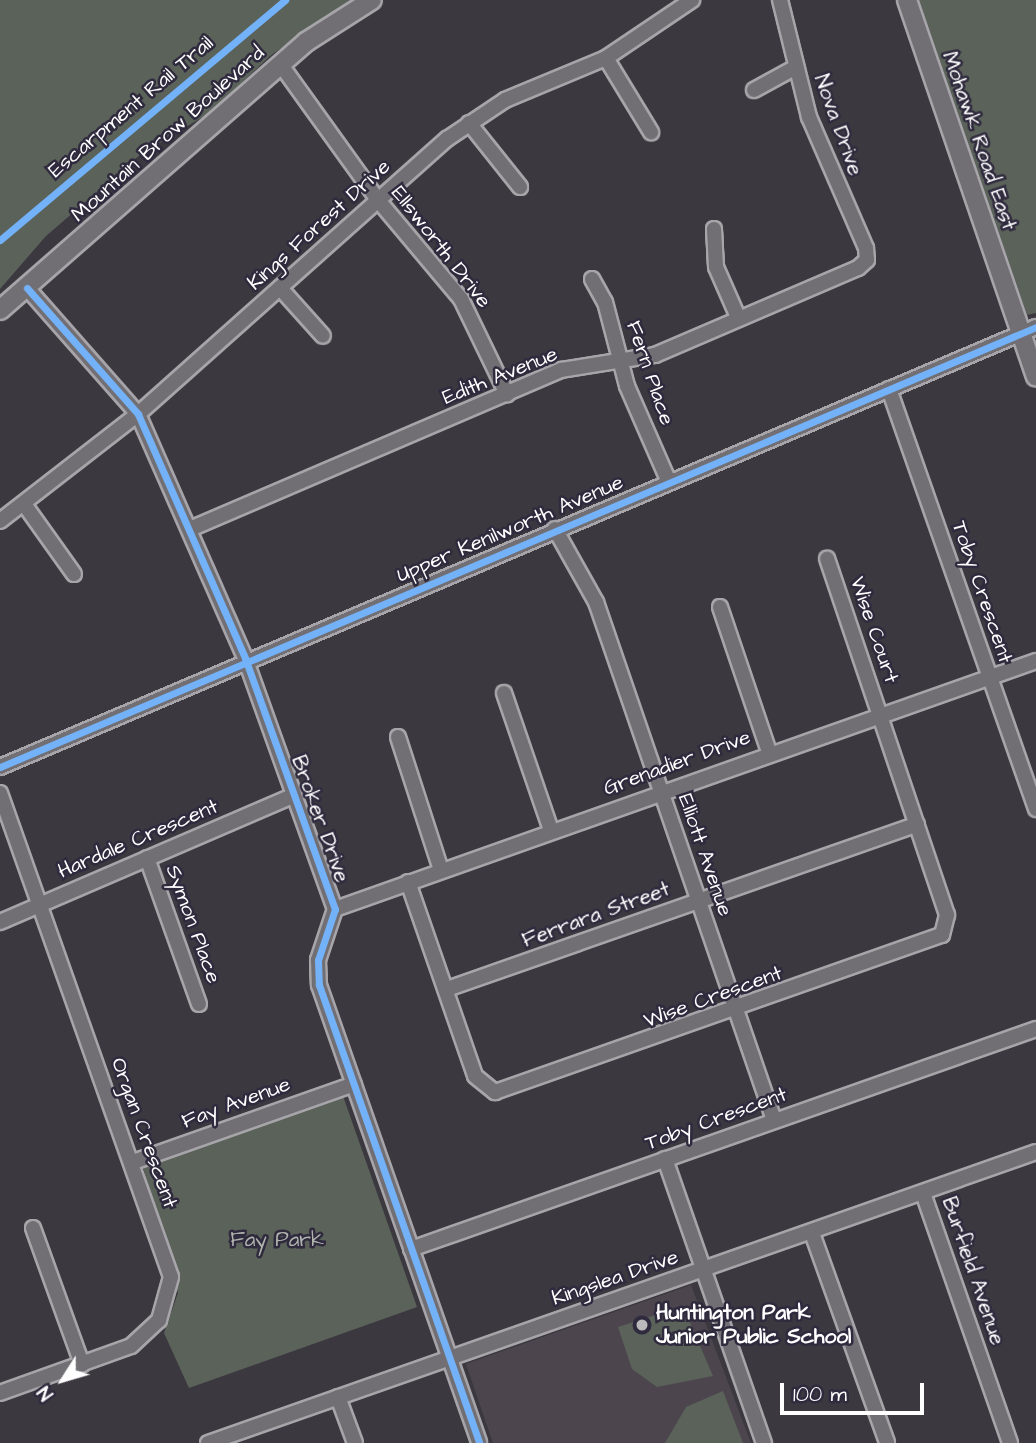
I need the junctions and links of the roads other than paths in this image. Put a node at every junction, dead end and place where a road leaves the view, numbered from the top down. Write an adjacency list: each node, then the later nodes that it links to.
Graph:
1 (372, 0): 6 (main road, Mountain Brow Boulevard)
2 (692, 0): 5 (street, Kings Forest Drive)
3 (780, 0): 7 (street, Nova Drive)
4 (907, 0): 20 (main road, Mohawk Road East)
5 (606, 58): 9 (street, Kings Forest Drive); 10 (street)
6 (281, 65): 12 (street, Ellsworth Drive); 16 (main road, Mountain Brow Boulevard)
7 (796, 67): 8 (street); 14 (street, Nova Drive)
8 (754, 90)
9 (469, 123): 11 (street); 12 (street, Kings Forest Drive)
10 (651, 132)
11 (520, 187)
12 (377, 199): 17 (street, Kings Forest Drive); 25 (street, Ellsworth Drive)
13 (713, 229): 19 (street)
14 (867, 260): 19 (street, Edith Avenue)
15 (592, 279): 22 (street, Fern Place)
16 (27, 288): 18 (main road, Mountain Brow Boulevard); 26 (street, Broker Drive)
17 (280, 288): 21 (street); 26 (street, Kings Forest Drive)
18 (0, 310)
19 (738, 317): 22 (street, Edith Avenue)
20 (1028, 330): 23 (main road, Mohawk Road East); 24 (street, Upper Kenilworth Avenue)
21 (323, 337)
22 (619, 363): 25 (street, Edith Avenue); 27 (street, Fern Place)
23 (1036, 377)
24 (889, 389): 27 (street, Upper Kenilworth Avenue); 37 (street, Toby Crescent)
25 (507, 394): 30 (street, Edith Avenue)
26 (138, 414): 28 (street, Kings Forest Drive); 30 (street, Broker Drive)
27 (668, 480): 31 (street, Upper Kenilworth Avenue)
28 (24, 504): 29 (street, Kings Forest Drive); 33 (street)
29 (0, 521)
30 (190, 529): 35 (street, Broker Drive)
31 (555, 529): 35 (street, Upper Kenilworth Avenue); 43 (street, Elliott Avenue)
32 (827, 559): 39 (street, Wise Court)
33 (74, 574)
34 (720, 607): 41 (street)
35 (246, 661): 42 (street, Upper Kenilworth Avenue); 45 (street, Broker Drive)
36 (1036, 661): 37 (street, Grenadier Drive)
37 (989, 677): 39 (street, Grenadier Drive); 46 (street, Toby Crescent)
38 (504, 693): 48 (street)
39 (880, 714): 41 (street, Grenadier Drive); 47 (street, Wise Crescent)
40 (398, 737): 50 (street)
41 (769, 752): 43 (street, Grenadier Drive)
42 (0, 767)
43 (661, 791): 48 (street, Grenadier Drive); 52 (street, Elliott Avenue)
44 (0, 793): 53 (street, Organ Crescent)
45 (293, 796): 49 (street, Hardale Crescent); 54 (street, Broker Drive)
46 (1036, 809)
47 (918, 824): 52 (street, Ferrara Street); 58 (street, Wise Crescent)
48 (551, 830): 50 (street, Grenadier Drive)
49 (147, 858): 53 (street, Hardale Crescent); 57 (street, Symon Place)
50 (441, 870): 51 (street, Grenadier Drive)
51 (408, 882): 54 (street, Grenadier Drive); 56 (street, Wise Crescent)
52 (698, 901): 56 (street, Ferrara Street); 58 (street, Elliott Avenue)
53 (40, 904): 55 (street, Hardale Crescent); 64 (street, Organ Crescent)
54 (335, 909): 60 (street, Broker Drive)
55 (0, 922)
56 (447, 989): 58 (street, Wise Crescent)
57 (200, 1004)
58 (735, 1012): 61 (street, Elliott Avenue)
59 (1036, 1030): 61 (street, Toby Crescent)
60 (354, 1084): 64 (street, Fay Avenue); 68 (street, Broker Drive)
61 (774, 1120): 63 (street, Toby Crescent)
62 (1034, 1158): 65 (street, Kingslea Drive)
63 (665, 1159): 68 (street, Toby Crescent); 69 (street)
64 (133, 1162): 71 (street, Organ Crescent)
65 (923, 1193): 67 (street, Kingslea Drive); 80 (street, Burfield Avenue)
66 (33, 1228): 71 (street)
67 (812, 1233): 69 (street, Kingslea Drive); 79 (street)
68 (411, 1249): 70 (street, Broker Drive)
69 (704, 1270): 70 (street, Kingslea Drive); 78 (street)
70 (449, 1358): 73 (street, Kingslea Drive); 77 (street, Broker Drive)
71 (82, 1364): 72 (street, Organ Crescent)
72 (0, 1393)
73 (338, 1397): 74 (street, Kingslea Drive); 76 (street)
74 (231, 1439): 75 (street, Kingslea Drive)
75 (208, 1443)
76 (355, 1443)
77 (479, 1443)
78 (764, 1443)
79 (887, 1443)
80 (1010, 1443)

